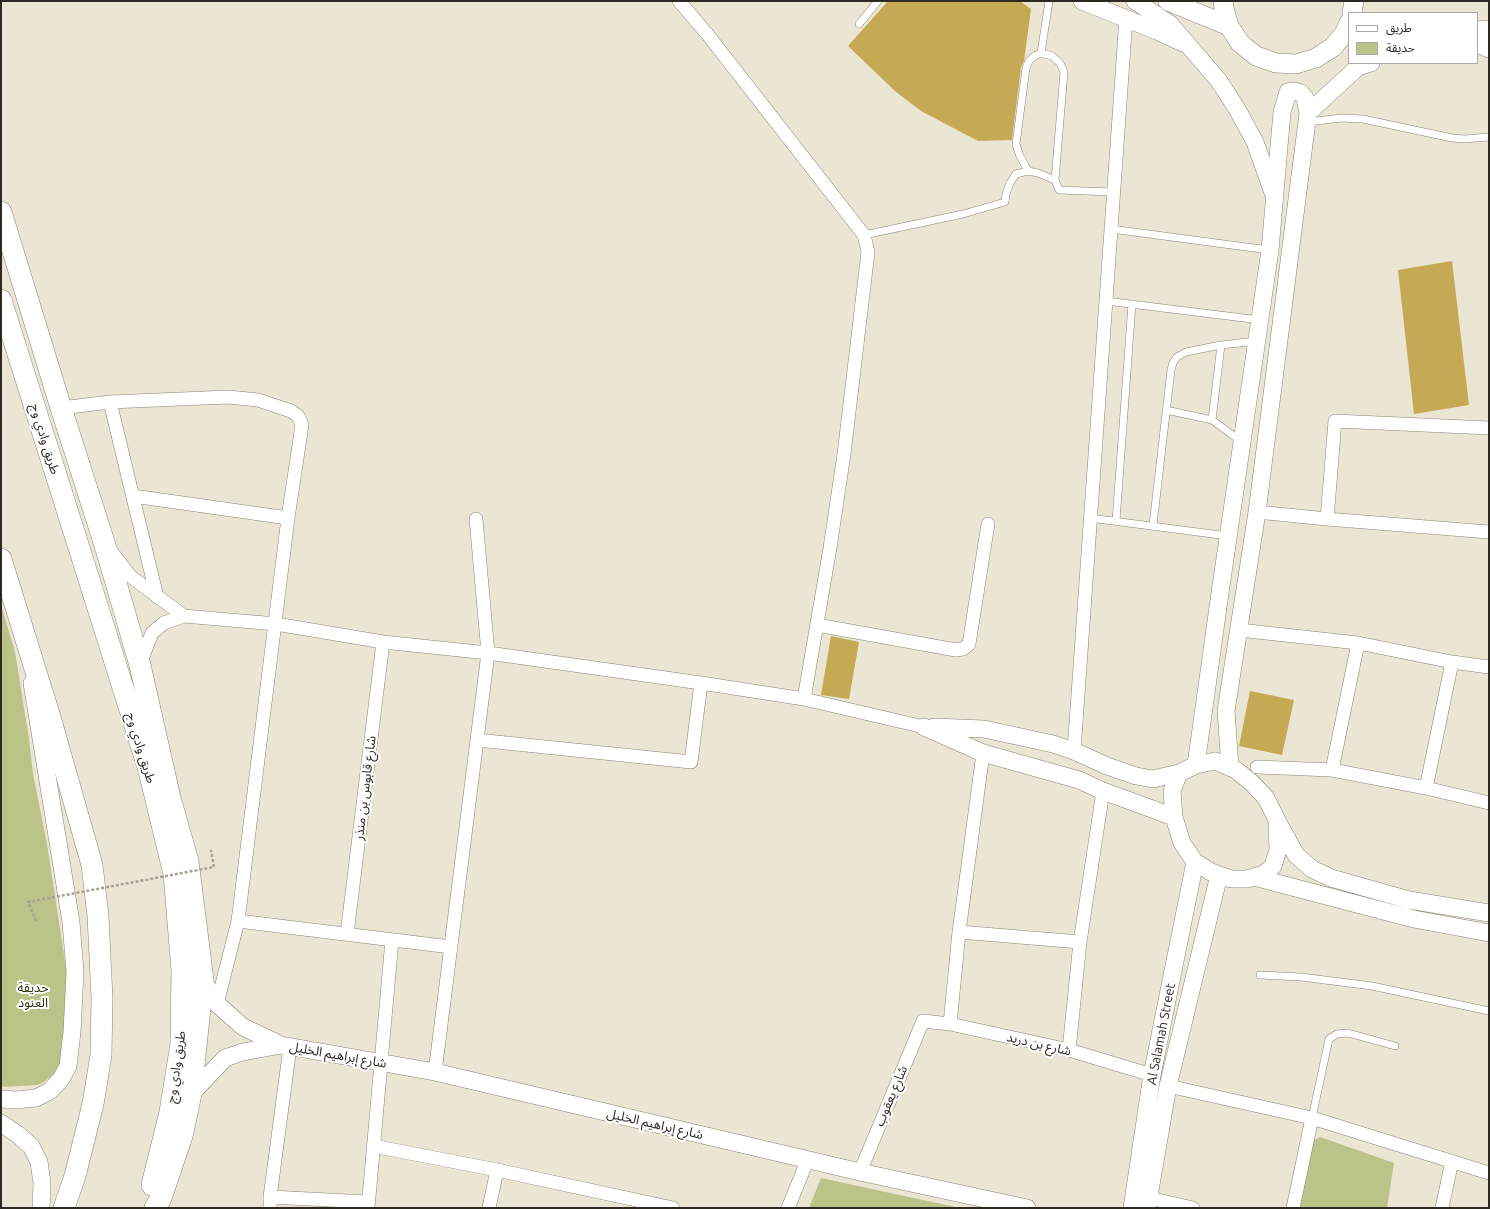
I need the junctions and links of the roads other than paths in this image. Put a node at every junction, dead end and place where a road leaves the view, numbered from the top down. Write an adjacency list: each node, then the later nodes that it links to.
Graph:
1 (679, 1): 32 (street)
2 (878, 1): 11 (lane)
3 (1049, 1): 20 (lane)
4 (1082, 1): 10 (street)
5 (1135, 1): 17 (street)
6 (1168, 1): 13 (main road)
7 (1223, 1): 13 (main road)
8 (1354, 1): 9 (main road)
9 (1352, 12)
10 (1126, 18): 17 (street); 28 (street)
11 (859, 24)
12 (1348, 25): 18 (main road)
13 (1229, 26): 18 (main road)
14 (1489, 30): 15 (main road)
15 (1478, 31)
16 (1478, 44): 19 (street)
17 (1190, 46): 29 (street)
18 (1341, 46)
19 (1489, 49)
20 (1041, 53): 26 (lane); 27 (lane)
21 (1478, 55): 22 (street)
22 (1489, 55)
23 (1368, 64): 24 (street)
24 (1307, 118): 25 (lane); 29 (street); 47 (street)
25 (1489, 137)
26 (1028, 170): 27 (lane); 32 (lane)
27 (1055, 180): 28 (lane)
28 (1113, 192): 31 (street)
29 (1274, 197): 33 (street)
30 (1, 212): 41 (main road)
31 (1111, 229): 33 (lane); 35 (street)
32 (864, 235): 62 (street)
33 (1270, 250): 37 (street)
34 (1, 300): 129 (main road, طريق وادي وج)
35 (1106, 301): 36 (lane); 49 (street)
36 (1132, 304): 37 (lane); 52 (lane)
37 (1260, 320): 38 (street)
38 (1257, 341): 39 (lane); 45 (street)
39 (1221, 345): 42 (lane); 43 (lane)
40 (110, 402): 41 (street); 46 (street); 48 (street)
41 (61, 408): 57 (main road)
42 (1166, 410): 43 (lane); 54 (lane)
43 (1212, 420): 45 (lane)
44 (1489, 428): 50 (street)
45 (1242, 442): 56 (street)
46 (133, 496): 48 (street); 59 (street)
47 (1257, 512): 50 (street); 63 (street)
48 (288, 518): 61 (street)
49 (1090, 518): 52 (lane); 77 (street)
50 (1327, 519): 55 (street)
51 (476, 520): 67 (street)
52 (1116, 520): 54 (lane)
53 (988, 524): 62 (street)
54 (1153, 525): 56 (lane)
55 (1489, 532)
56 (1228, 536): 72 (street)
57 (104, 542): 59 (street); 69 (main road)
58 (1, 559): 64 (main road)
59 (157, 597): 60 (street)
60 (184, 616): 61 (street); 69 (street)
61 (276, 624): 65 (street); 93 (street)
62 (817, 625): 74 (street)
63 (1239, 630): 66 (street); 73 (street)
64 (24, 634): 114 (street); 128 (main road)
65 (383, 642): 67 (street); 96 (street, شارع قابوس بن منذر)
66 (1358, 643): 68 (street); 82 (street)
67 (488, 653): 71 (street); 76 (street)
68 (1452, 662): 70 (street); 84 (street)
69 (140, 664): 101 (main road)
70 (1489, 667)
71 (701, 683): 74 (street); 76 (street)
72 (1206, 690): 73 (street); 79 (street)
73 (1229, 692): 80 (street)
74 (804, 699): 75 (street)
75 (924, 727): 77 (street); 78 (street)
76 (477, 740): 99 (street)
77 (1074, 751): 83 (street)
78 (983, 753): 85 (street); 94 (street)
79 (1196, 765): 80 (street); 83 (street)
80 (1230, 767): 88 (street)
81 (1257, 767): 82 (street)
82 (1332, 770): 84 (street)
83 (1179, 773): 87 (street)
84 (1426, 788): 86 (street)
85 (1103, 791): 87 (street); 98 (street)
86 (1489, 803)
87 (1174, 817): 89 (street)
88 (1277, 820): 91 (street); 92 (street)
89 (1195, 862): 90 (street); 111 (street, Al Salamah Street)
90 (1219, 875): 91 (street); 112 (street, Al Salamah Street)
91 (1254, 878): 95 (street)
92 (1489, 913)
93 (238, 921): 96 (street); 102 (street)
94 (959, 932): 98 (street); 105 (street)
95 (1489, 933)
96 (347, 934): 97 (street)
97 (392, 940): 99 (street); 109 (street)
98 (1080, 942): 108 (street)
99 (451, 947): 110 (street)
100 (1260, 975): 103 (lane)
101 (203, 980): 102 (street); 113 (main road)
102 (217, 1004): 106 (street)
103 (1489, 1011)
104 (923, 1021): 105 (street, شارع بن دريد); 121 (street, شارع يعقوب)
105 (950, 1024): 108 (street, شارع بن دريد)
106 (285, 1046): 109 (street, شارع إبراهيم الخليل); 113 (street); 123 (street)
107 (1395, 1046): 115 (lane)
108 (1069, 1050): 111 (street, شارع بن دريد)
109 (381, 1062): 110 (street, شارع إبراهيم الخليل); 117 (street)
110 (435, 1072): 118 (street, شارع إبراهيم الخليل)
111 (1152, 1075): 135 (street, Al Salamah Street)
112 (1168, 1086): 115 (street); 124 (street, Al Salamah Street)
113 (191, 1094): 130 (main road)
114 (1, 1099)
115 (1312, 1118): 119 (street); 137 (street)
116 (1, 1123): 127 (street)
117 (373, 1146): 120 (street); 126 (street)
118 (808, 1159): 121 (street, شارع إبراهيم الخليل); 133 (street)
119 (1452, 1161): 122 (street); 138 (street)
120 (496, 1170): 131 (street); 132 (street)
121 (860, 1172): 134 (street, شارع إبراهيم الخليل)
122 (1489, 1173)
123 (270, 1202): 125 (street)
124 (1148, 1203): 136 (street)
125 (333, 1204): 126 (street)
126 (368, 1205)
127 (41, 1208)
128 (64, 1208)
129 (144, 1208)
130 (155, 1208)
131 (489, 1208)
132 (673, 1208)
133 (788, 1208)
134 (1027, 1208)
135 (1132, 1208)
136 (1193, 1208)
137 (1293, 1208)
138 (1442, 1208)

